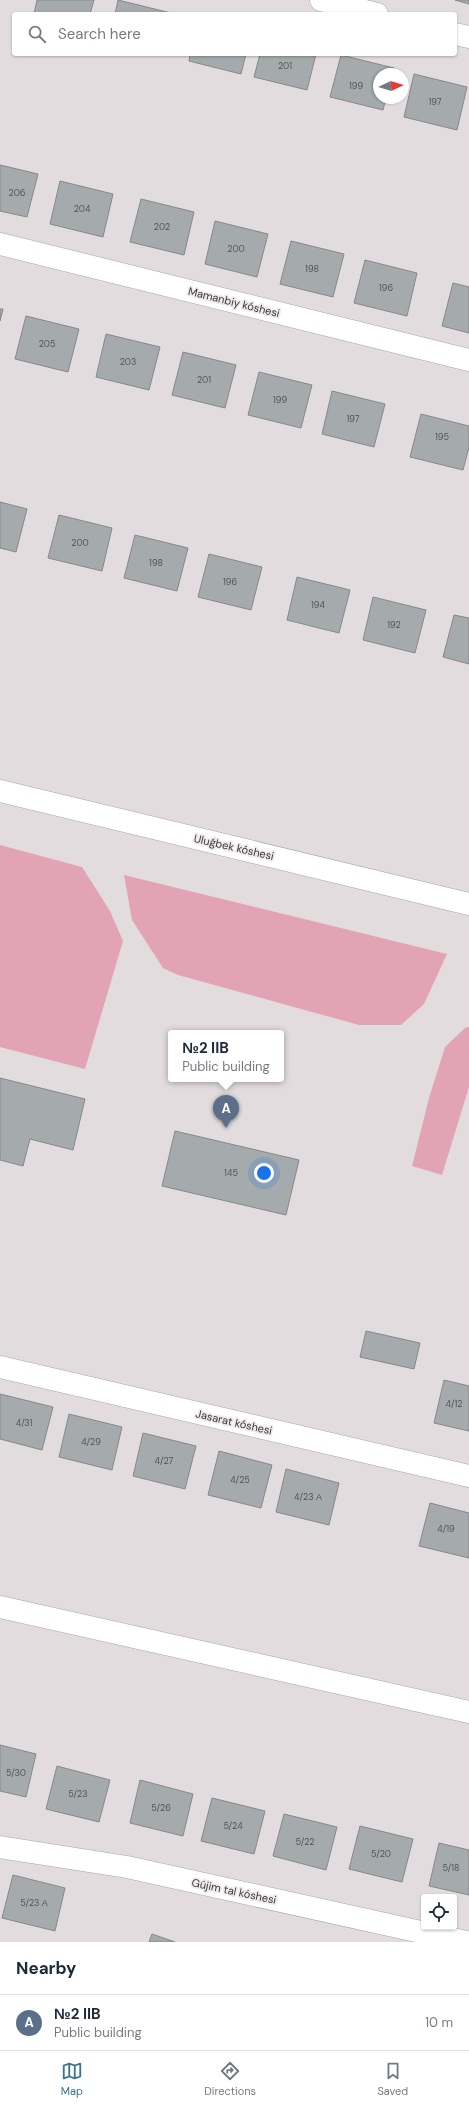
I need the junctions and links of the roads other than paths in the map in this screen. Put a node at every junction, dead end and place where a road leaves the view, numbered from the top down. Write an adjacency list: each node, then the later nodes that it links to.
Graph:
1 (322, 0): 2 (street)
2 (369, 12)
3 (457, 34): 4 (street)
4 (469, 37)
5 (0, 244): 6 (street, Mamanbiy kóshesi)
6 (469, 360)
7 (0, 791): 8 (street, Uluǵbek kóshesi)
8 (469, 904)
9 (0, 1367): 10 (street, Jasarat kóshesi)
10 (469, 1476)
11 (0, 1607): 12 (street)
12 (469, 1712)
13 (0, 1847): 14 (street, Gújim tal kóshesi)
14 (466, 1942)

